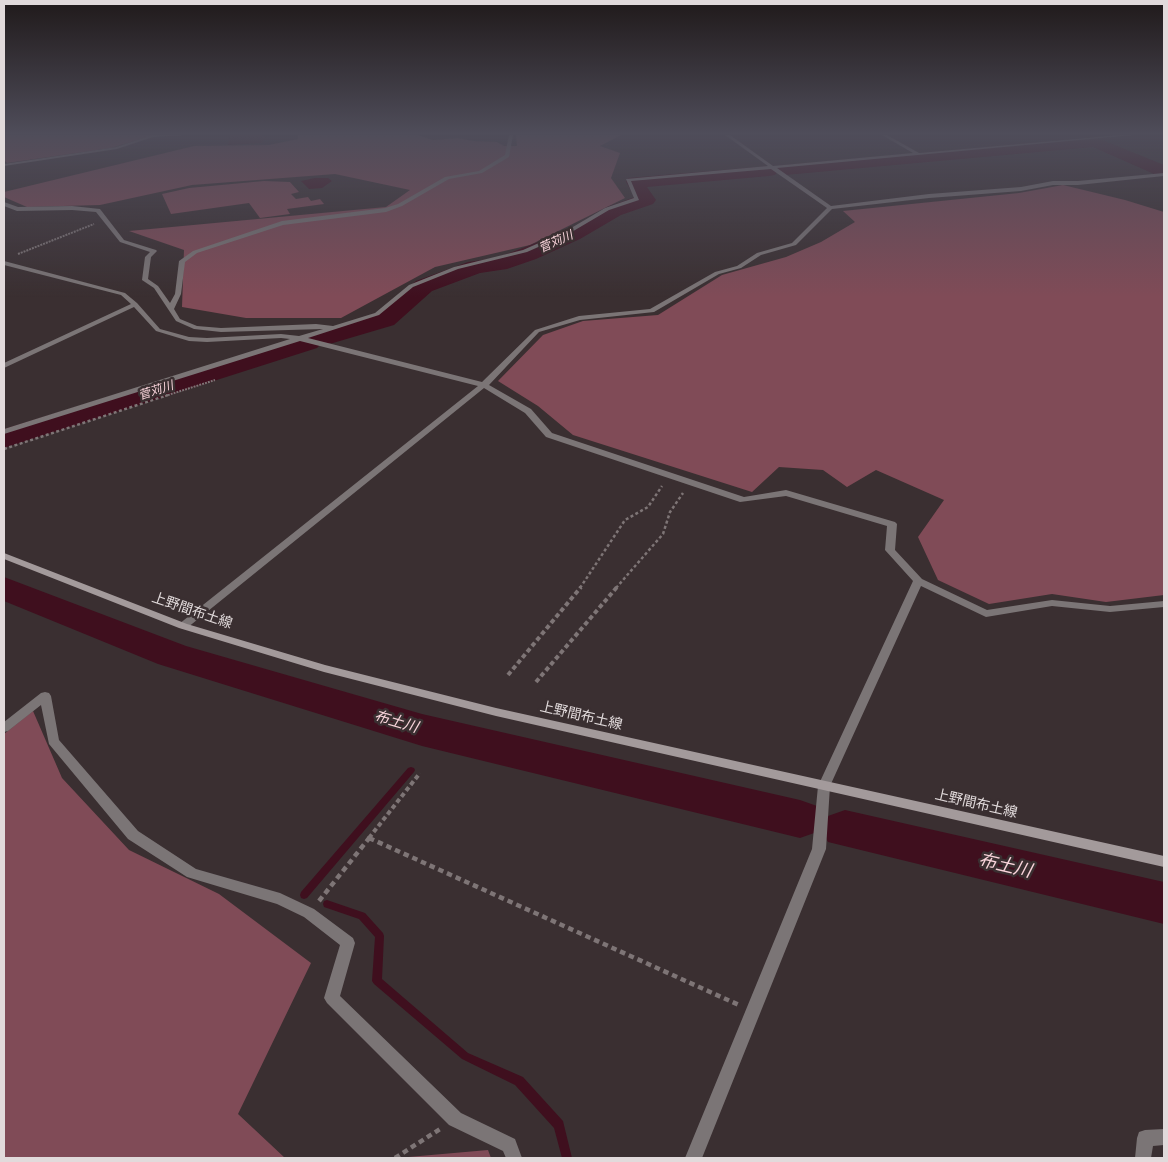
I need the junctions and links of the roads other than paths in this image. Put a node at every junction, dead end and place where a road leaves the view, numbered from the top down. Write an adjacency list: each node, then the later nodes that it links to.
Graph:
1 (428, 189): 9 (street)
2 (632, 189): 10 (street)
3 (803, 189): 6 (street)
4 (1018, 189): 6 (street)
5 (4, 204): 9 (street)
6 (830, 208): 13 (street)
7 (4, 263): 8 (street)
8 (135, 304): 11 (street); 12 (street)
9 (171, 308): 10 (street)
10 (337, 328): 11 (street)
11 (302, 339): 13 (street); 14 (street)
12 (4, 366)
13 (484, 384): 16 (street); 18 (street)
14 (4, 432)
15 (4, 556): 18 (main road, 上野間布土線)
16 (918, 580): 17 (street); 20 (street)
17 (1164, 604)
18 (184, 626): 20 (main road, 上野間布土線)
19 (4, 728): 23 (street)
20 (824, 786): 21 (main road, 上野間布土線); 24 (street)
21 (1164, 862)
22 (1164, 1137): 25 (street)
23 (514, 1158)
24 (694, 1158)
25 (1143, 1158)

